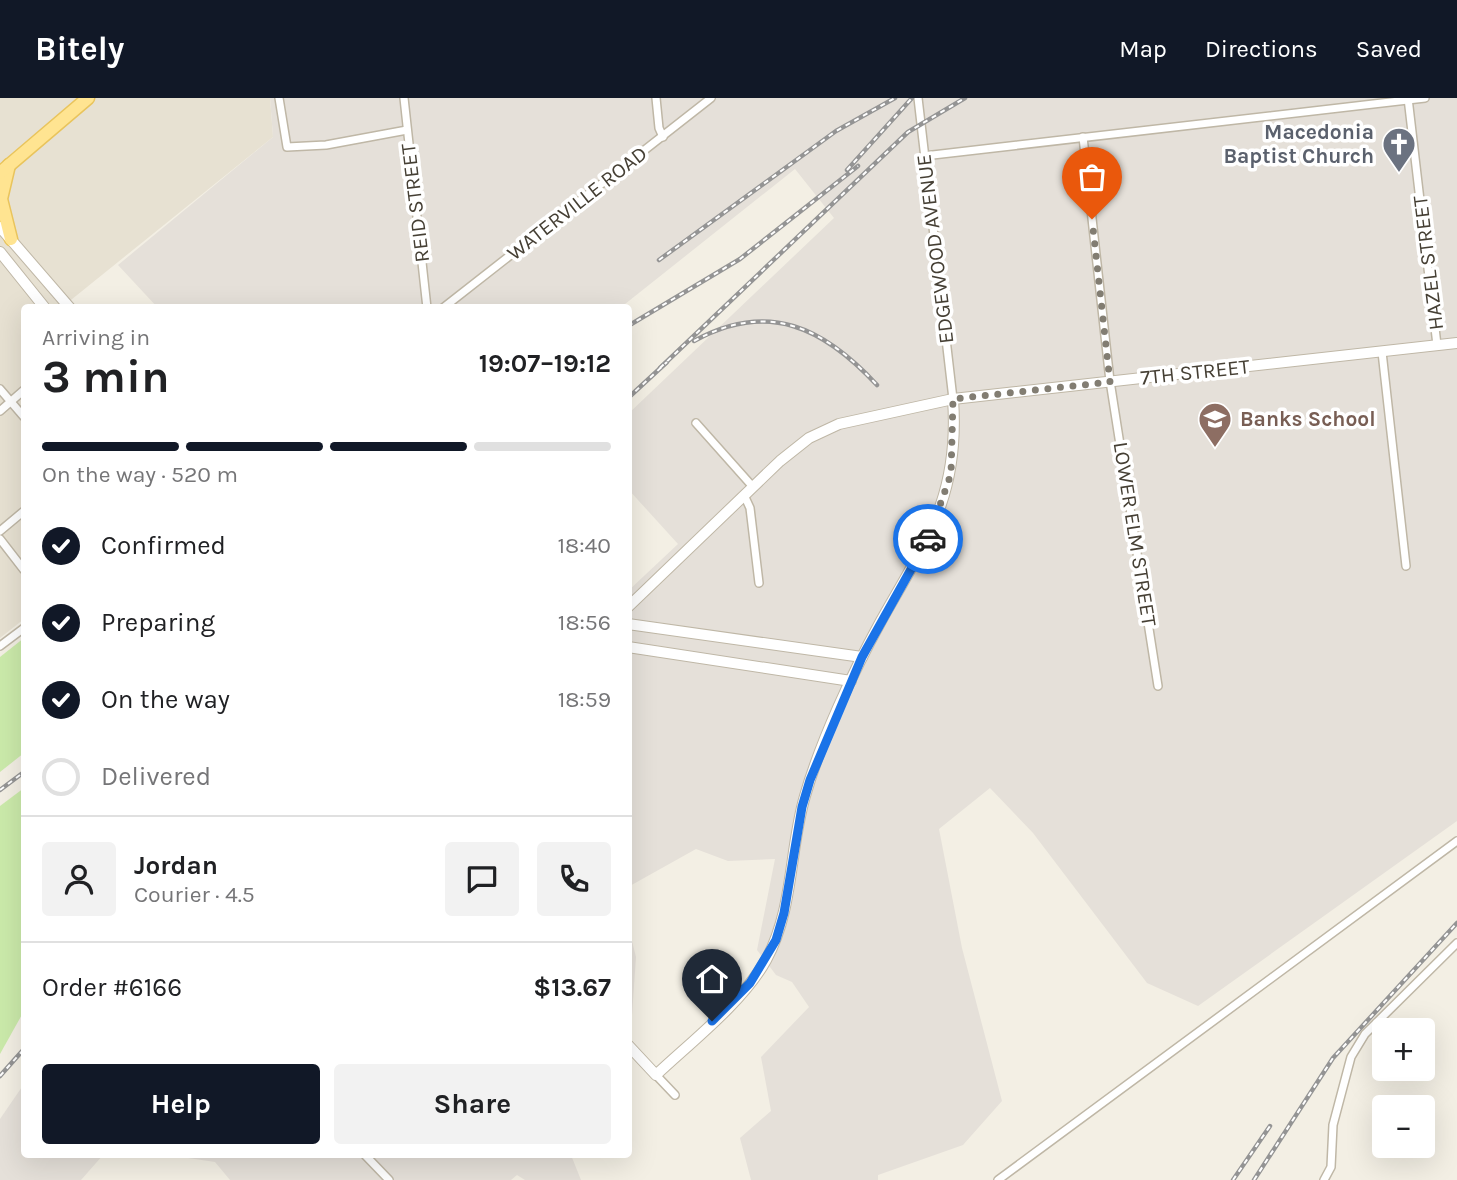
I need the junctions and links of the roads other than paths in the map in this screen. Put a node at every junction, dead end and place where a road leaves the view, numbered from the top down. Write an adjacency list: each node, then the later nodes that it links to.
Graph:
1 (88, 98): 13 (main road)
2 (279, 98): 9 (street)
3 (404, 98): 9 (street, REID STREET)
4 (656, 98): 10 (street)
5 (712, 98): 10 (street, WATERVILLE ROAD)
6 (918, 98): 12 (street, EDGEWOOD AVENUE)
7 (1425, 98): 8 (street)
8 (1408, 99): 11 (street); 22 (street, HAZEL STREET)
9 (407, 130): 19 (street, REID STREET)
10 (663, 137): 20 (street, WATERVILLE ROAD)
11 (1083, 137): 12 (street); 24 (street, LOWER ELM STREET)
12 (924, 156): 27 (street, EDGEWOOD AVENUE)
13 (3, 168): 15 (main road)
14 (0, 227): 15 (street)
15 (11, 240): 18 (street)
16 (0, 252): 17 (street)
17 (43, 304)
18 (67, 304)
19 (427, 304)
20 (448, 304)
21 (1457, 343): 22 (street, 7TH STREET)
22 (1437, 345): 23 (street, 7TH STREET)
23 (1382, 352): 24 (street, 7TH STREET); 38 (street)
24 (1110, 382): 27 (street, 7TH STREET); 47 (street, LOWER ELM STREET)
25 (0, 389): 28 (street)
26 (21, 393): 28 (street)
27 (953, 399): 32 (street, 7TH STREET); 45 (street)
28 (11, 402): 29 (street); 30 (street)
29 (0, 411)
30 (21, 414)
31 (696, 423): 32 (street)
32 (753, 487): 33 (street, 7TH STREET)
33 (744, 495): 39 (street); 40 (street, 7TH STREET)
34 (21, 514): 35 (street)
35 (0, 531)
36 (0, 539): 37 (street)
37 (21, 566)
38 (1406, 566)
39 (759, 583)
40 (632, 603)
41 (632, 624): 45 (street)
42 (21, 630): 43 (street)
43 (0, 646)
44 (632, 647): 46 (street)
45 (862, 657): 46 (street)
46 (851, 681): 51 (street)
47 (1158, 686)
48 (1457, 841): 55 (street)
49 (1457, 943): 56 (street)
50 (632, 1049): 51 (street)
51 (656, 1075): 52 (street)
52 (675, 1095)
53 (368, 1158): 54 (street)
54 (389, 1180)
55 (998, 1180)
56 (1324, 1180)

